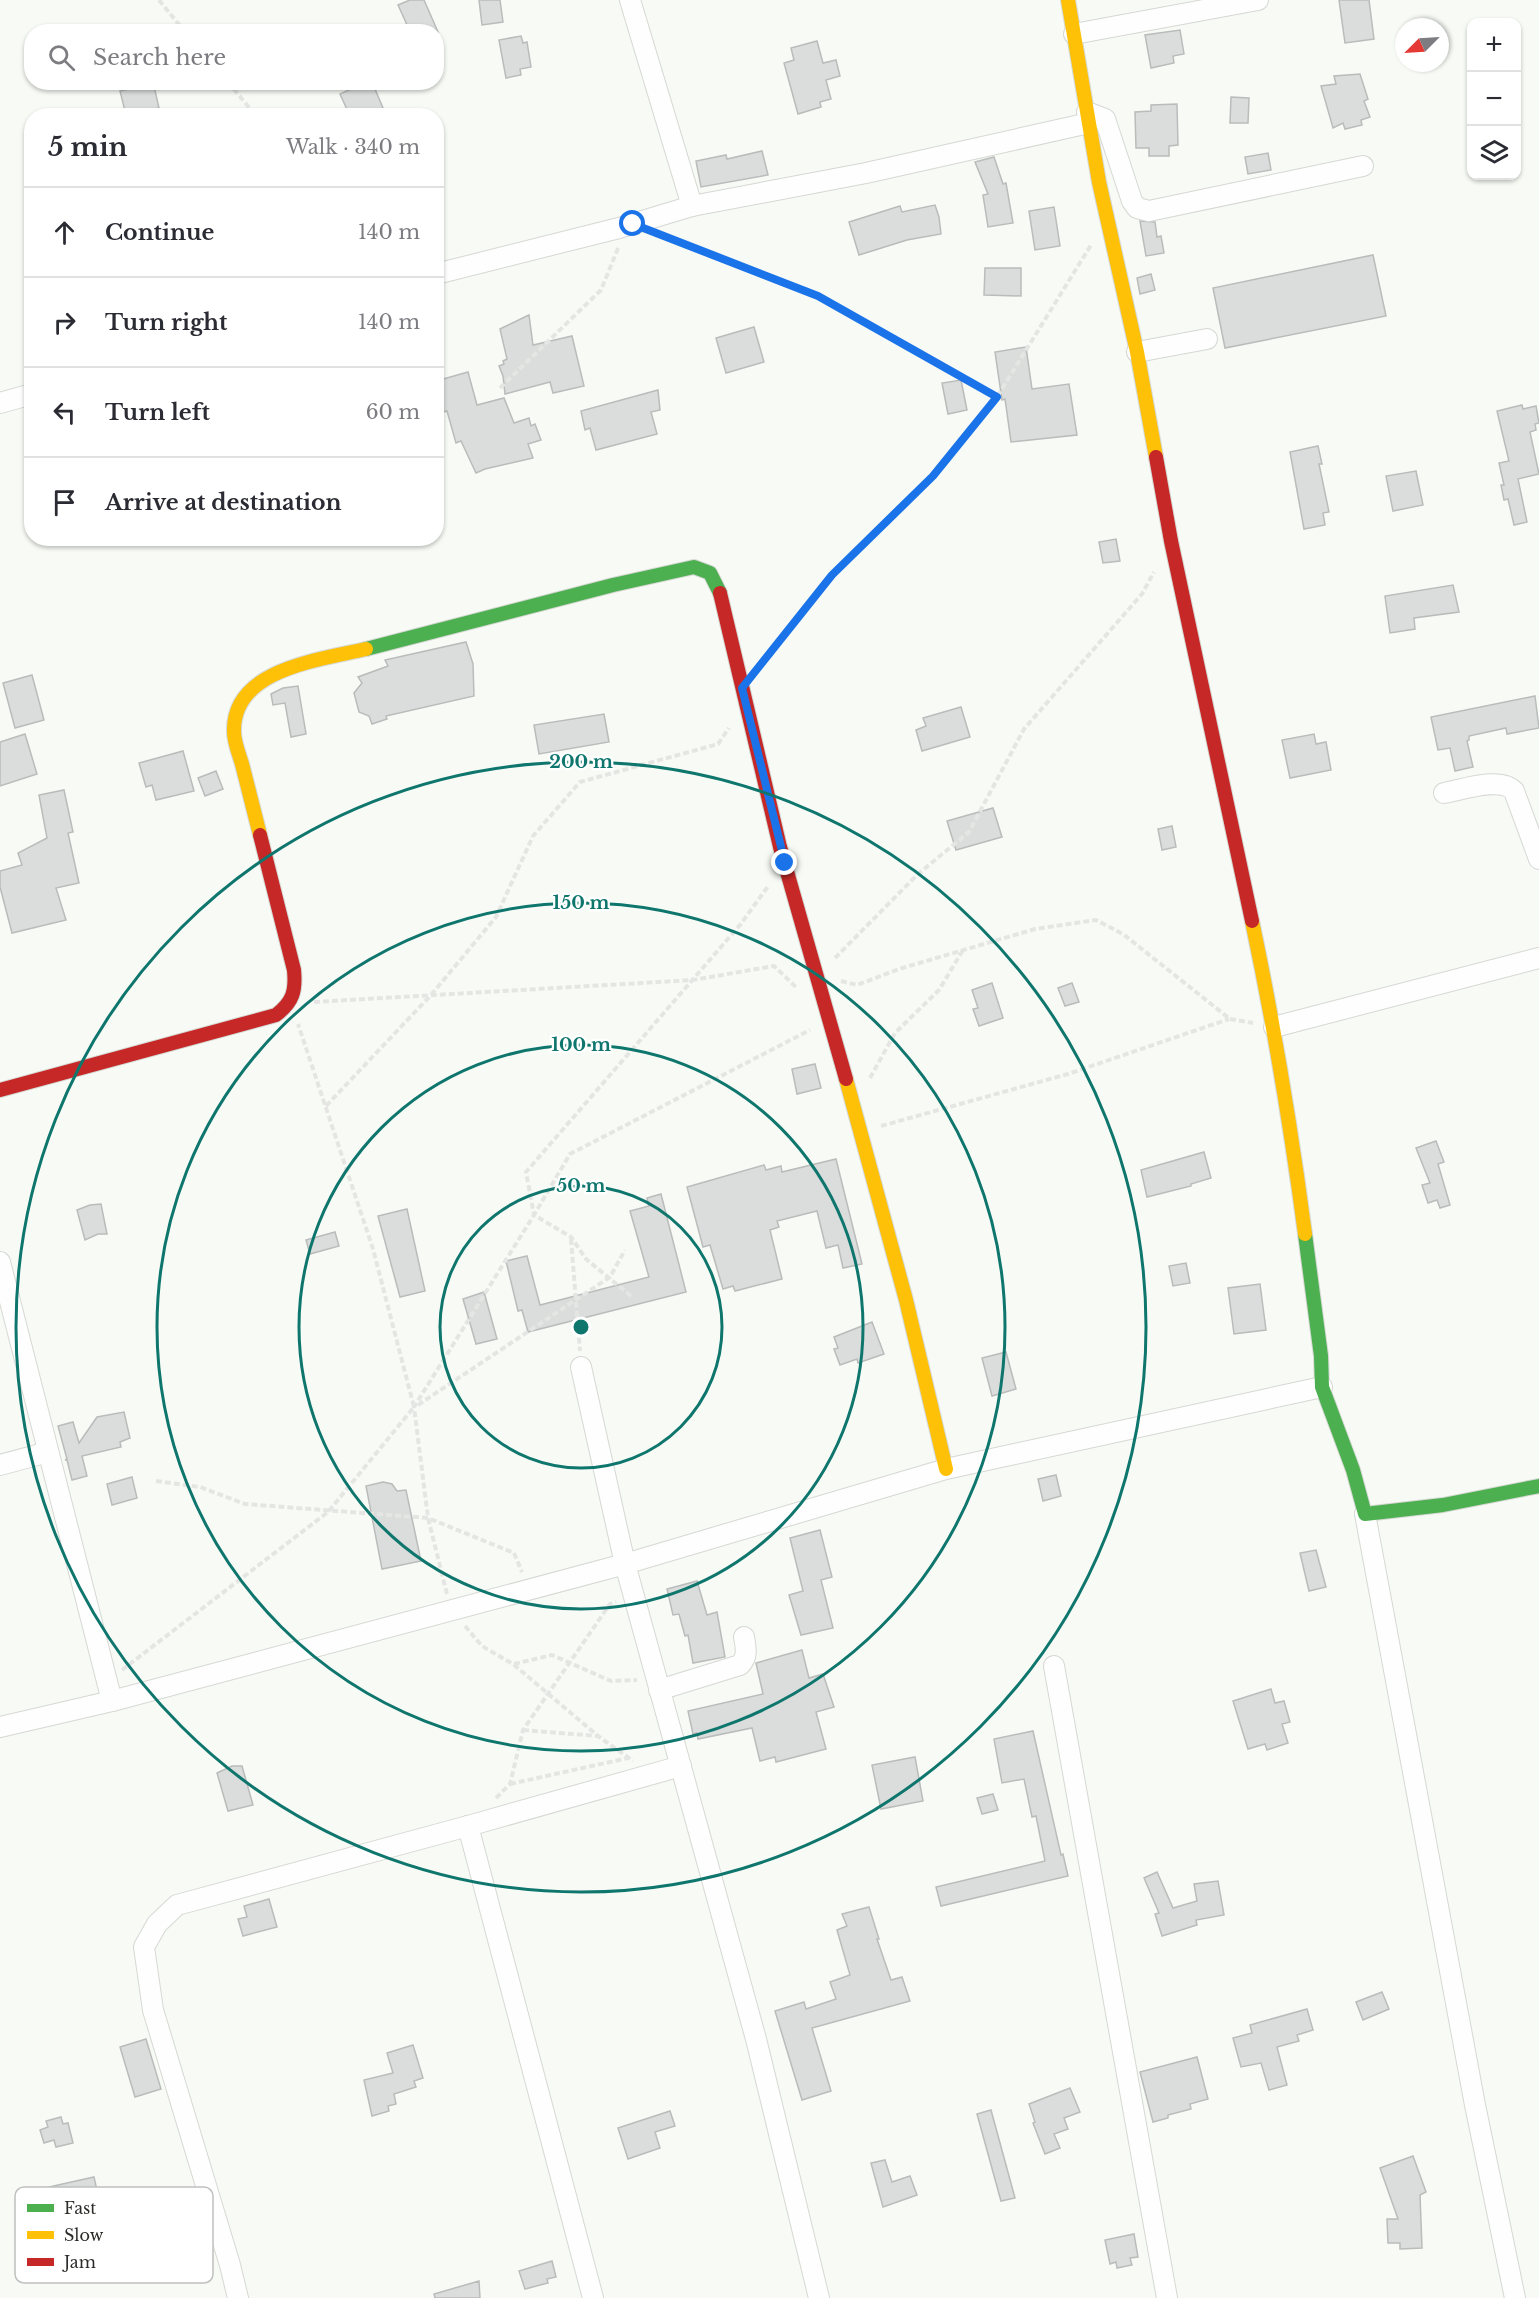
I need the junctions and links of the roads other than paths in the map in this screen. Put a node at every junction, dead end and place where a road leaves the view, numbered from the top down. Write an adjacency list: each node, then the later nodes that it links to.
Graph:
1 (630, 0): 7 (street)
2 (1068, 0): 4 (street)
3 (1258, 0): 4 (street)
4 (1074, 34): 5 (street)
5 (1088, 117): 6 (street); 7 (street); 10 (street)
6 (1363, 166)
7 (692, 206): 8 (street)
8 (444, 272)
9 (1207, 339): 10 (street)
10 (1137, 352): 16 (street)
11 (24, 396): 12 (street)
12 (0, 403)
13 (1444, 793): 14 (street)
14 (1539, 859)
15 (1539, 958): 16 (street)
16 (1274, 1027): 20 (street)
17 (0, 1089): 23 (street)
18 (0, 1262): 21 (street)
19 (581, 1367): 26 (street)
20 (1322, 1387): 23 (street); 25 (street)
21 (48, 1452): 22 (street); 30 (street)
22 (0, 1465)
23 (946, 1469): 26 (street)
24 (1539, 1486): 25 (street)
25 (1365, 1514): 40 (street)
26 (625, 1564): 29 (street); 30 (street)
27 (744, 1637): 29 (street)
28 (1054, 1666): 39 (street)
29 (658, 1684): 32 (street)
30 (110, 1691): 31 (street)
31 (0, 1727)
32 (681, 1766): 33 (street); 38 (street)
33 (468, 1826): 34 (street); 37 (street)
34 (206, 2187)
35 (213, 2209): 36 (street)
36 (238, 2298)
37 (593, 2298)
38 (819, 2298)
39 (1167, 2298)
40 (1515, 2298)

